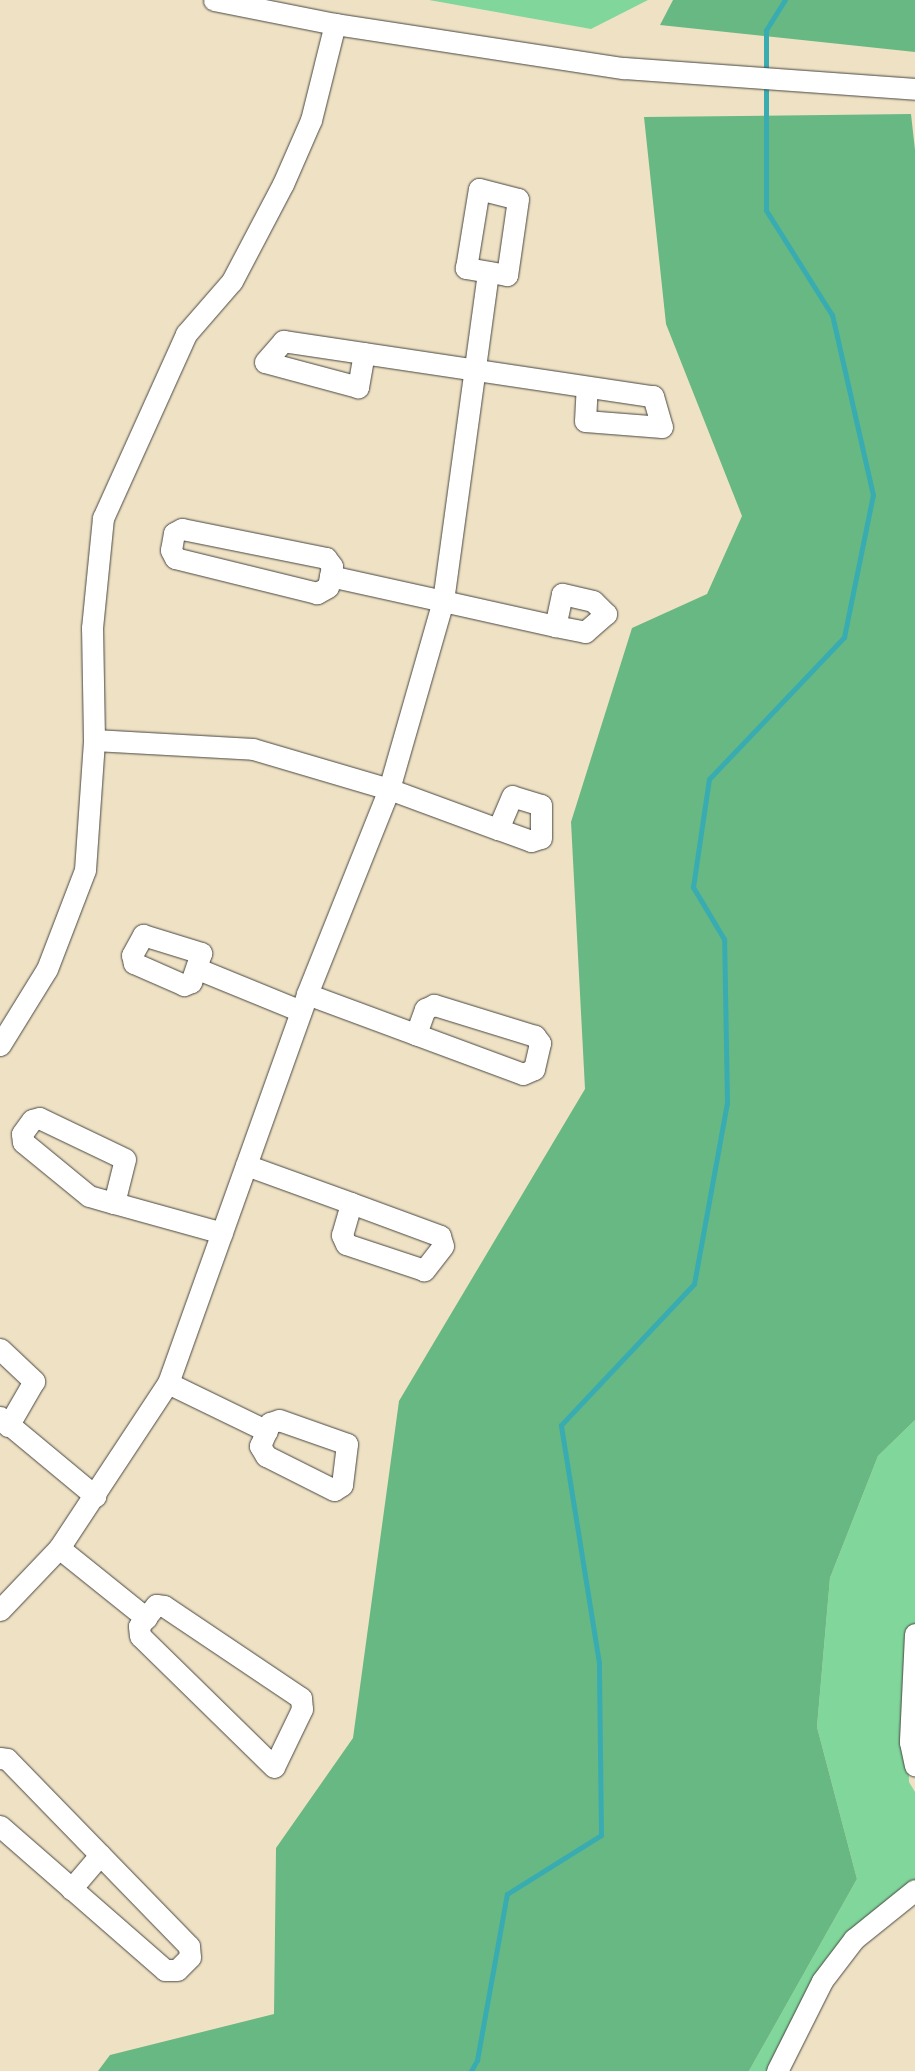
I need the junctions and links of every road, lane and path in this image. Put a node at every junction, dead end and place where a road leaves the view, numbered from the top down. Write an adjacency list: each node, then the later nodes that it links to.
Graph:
1 (214, 0): 2 (street)
2 (335, 24): 3 (street); 11 (street)
3 (915, 89)
4 (488, 272): 6 (street)
5 (364, 353): 6 (street)
6 (474, 370): 7 (street); 9 (street)
7 (587, 386)
8 (330, 576): 8 (street); 9 (street)
9 (444, 601): 10 (street); 12 (street)
10 (555, 626)
11 (94, 740): 12 (street); 17 (street)
12 (389, 789): 13 (street); 15 (street)
13 (498, 829)
14 (198, 969): 15 (street)
15 (304, 1002): 16 (street); 18 (street)
16 (416, 1034): 16 (street)
17 (0, 1045)
18 (246, 1165): 19 (street); 21 (street)
19 (351, 1203)
20 (114, 1204): 20 (street); 21 (street)
21 (222, 1233): 23 (street)
22 (0, 1349): 24 (street)
23 (168, 1383): 25 (street); 26 (street)
24 (4, 1421): 26 (street)
25 (267, 1431)
26 (95, 1496): 27 (street)
27 (59, 1548): 28 (street); 29 (street)
28 (0, 1610)
29 (146, 1618): 29 (street)
30 (915, 1634): 31 (street)
31 (913, 1698): 33 (street)
32 (0, 1758): 35 (street)
33 (915, 1765)
34 (0, 1826): 36 (street)
35 (100, 1855): 36 (street); 36 (street)
36 (71, 1889)
37 (915, 1890): 38 (street)
38 (777, 2071)

